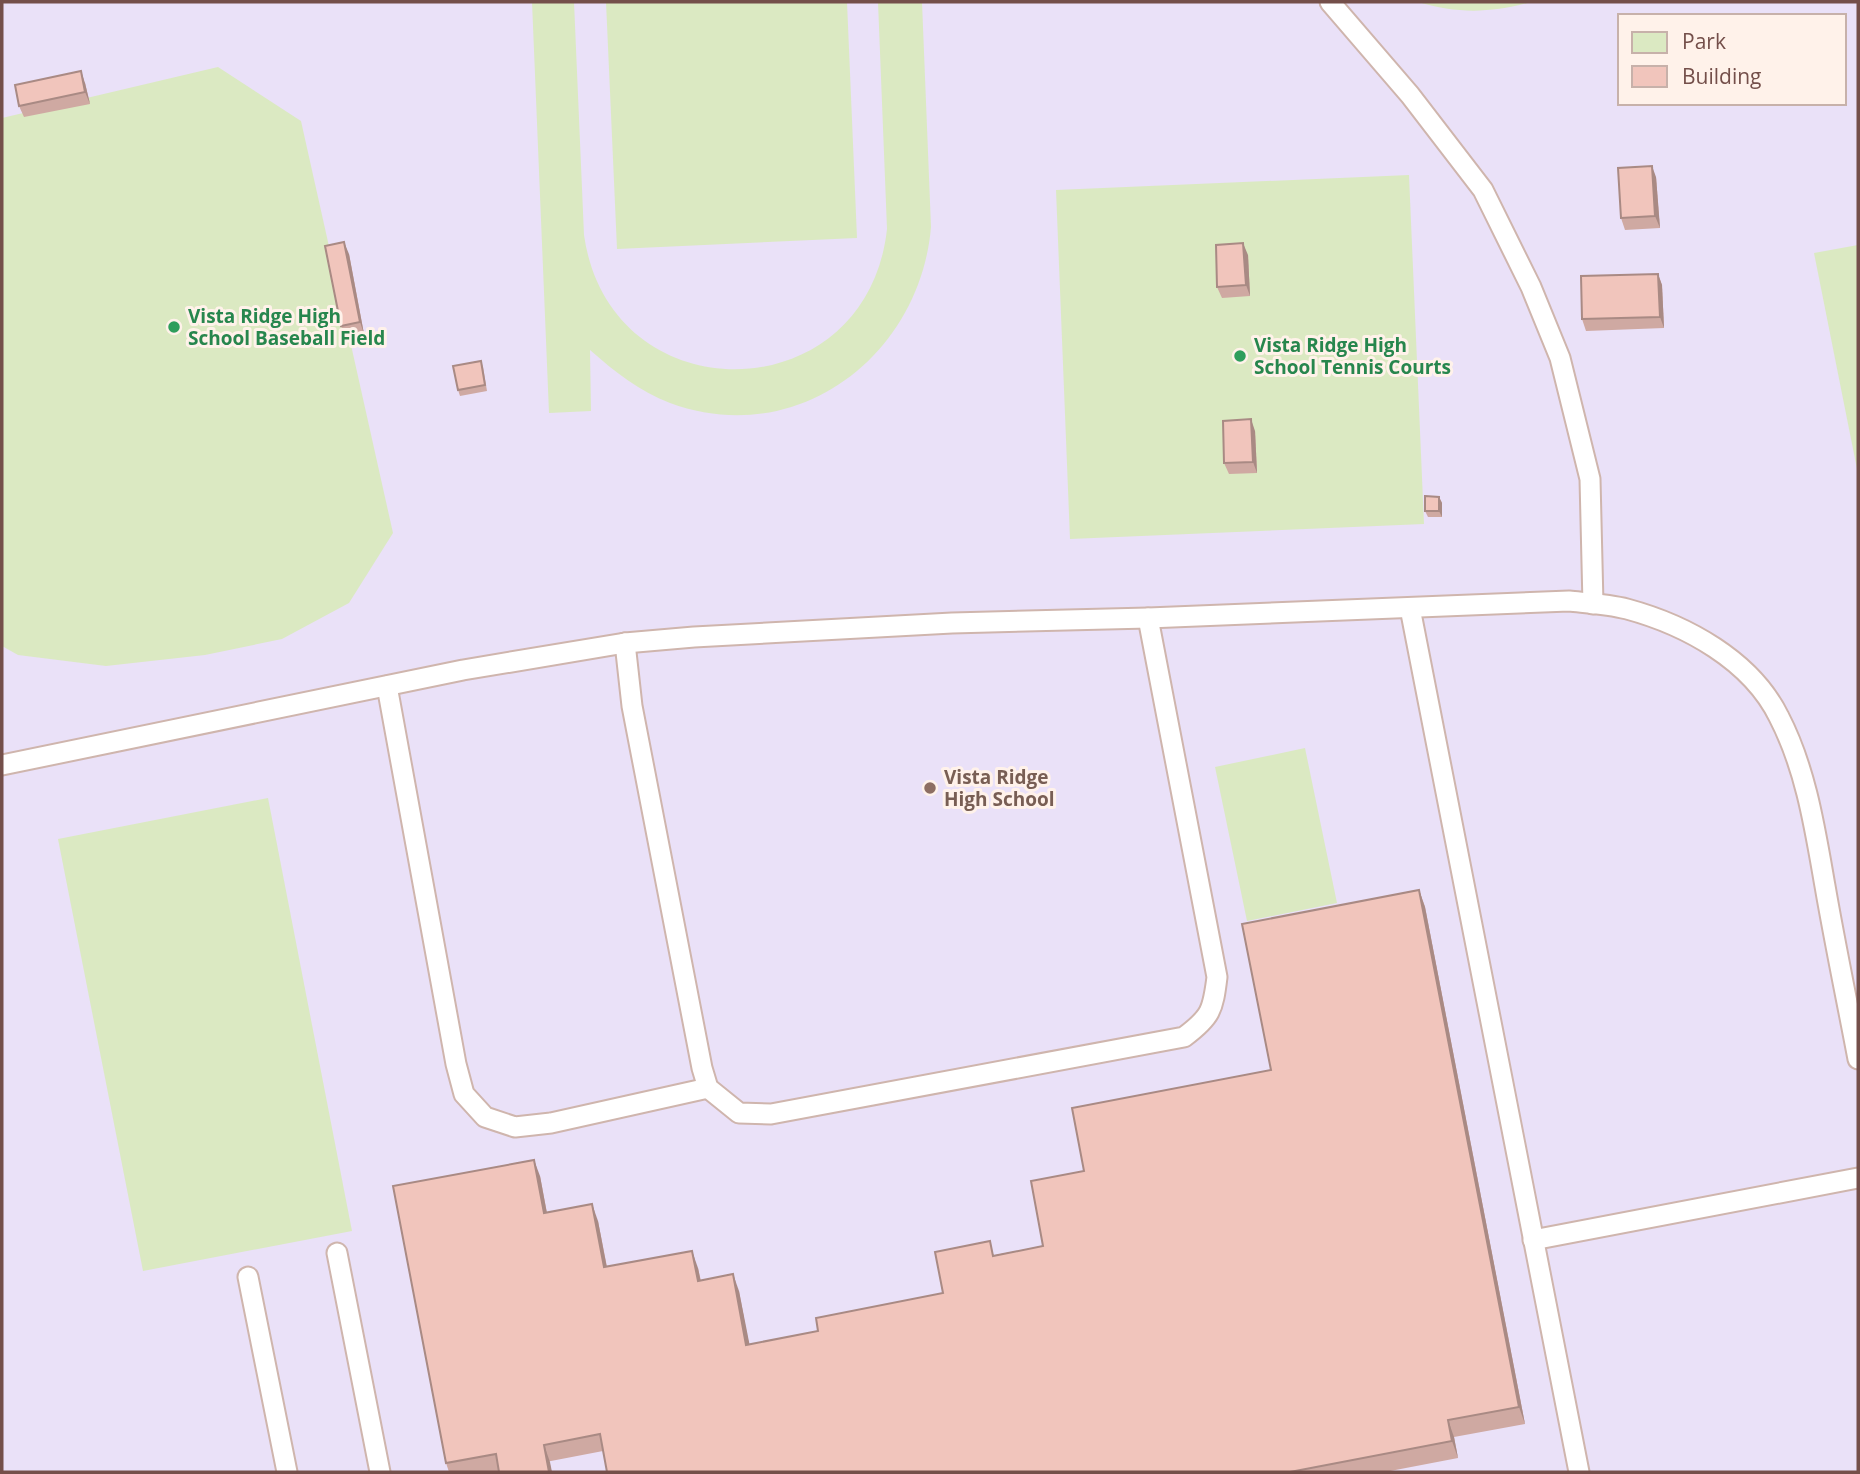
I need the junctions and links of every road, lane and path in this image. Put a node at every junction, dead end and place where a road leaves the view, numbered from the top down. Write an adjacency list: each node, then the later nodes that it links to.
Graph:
1 (1330, 2): 2 (lane)
2 (1593, 604): 3 (lane); 8 (lane)
3 (1410, 608): 4 (lane); 11 (lane)
4 (1148, 618): 5 (lane); 9 (lane)
5 (625, 643): 6 (lane); 9 (lane)
6 (387, 686): 7 (lane); 9 (lane)
7 (2, 765)
8 (1858, 1059)
9 (708, 1088)
10 (1858, 1178): 11 (lane)
11 (1533, 1240): 16 (lane)
12 (337, 1253): 15 (lane)
13 (248, 1277): 14 (lane)
14 (287, 1472)
15 (380, 1472)
16 (1579, 1472)

